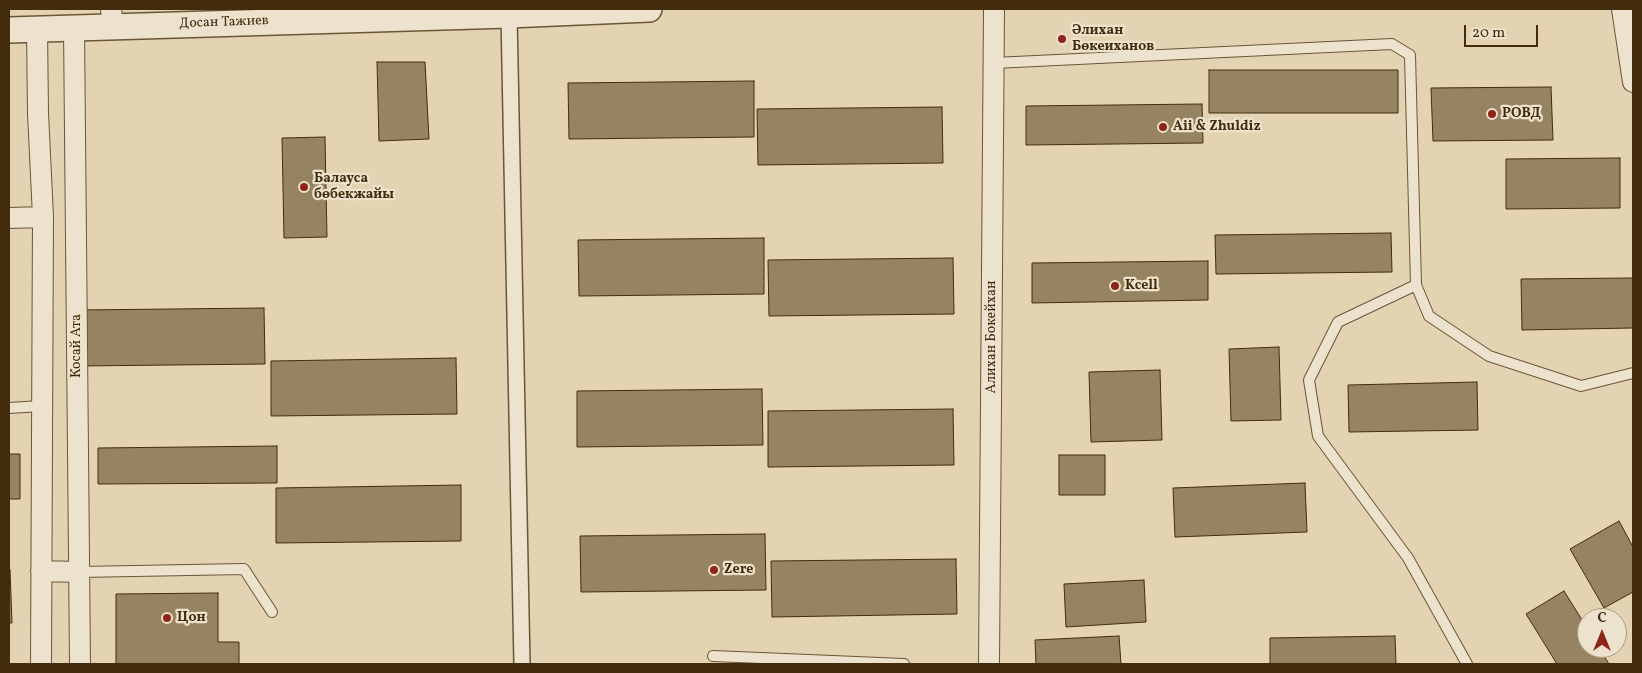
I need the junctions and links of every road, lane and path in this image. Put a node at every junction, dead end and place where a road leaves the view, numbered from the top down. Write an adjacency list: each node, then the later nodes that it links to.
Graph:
1 (649, 9): 4 (street, Досан Тажиев)
2 (994, 9): 9 (street, Алихан Бокейхан)
3 (1622, 9): 10 (street)
4 (509, 15): 5 (street, Досан Тажиев); 23 (street)
5 (112, 17): 6 (street, Досан Тажиев)
6 (74, 28): 7 (street, Досан Тажиев); 18 (street, Косай Ата)
7 (37, 29): 8 (street, Досан Тажиев); 11 (street)
8 (9, 30)
9 (994, 63): 13 (lane); 25 (street, Алихан Бокейхан)
10 (1633, 82)
11 (43, 217): 12 (street); 15 (street)
12 (9, 218)
13 (1416, 285): 14 (lane); 26 (lane)
14 (1633, 373)
15 (42, 406): 16 (lane); 17 (street)
16 (9, 408)
17 (42, 571): 18 (street); 21 (street)
18 (79, 572): 19 (lane); 22 (street, Косай Ата)
19 (272, 612)
20 (713, 656): 24 (lane)
21 (41, 664)
22 (80, 664)
23 (522, 664)
24 (904, 664)
25 (989, 664)
26 (1467, 664)

